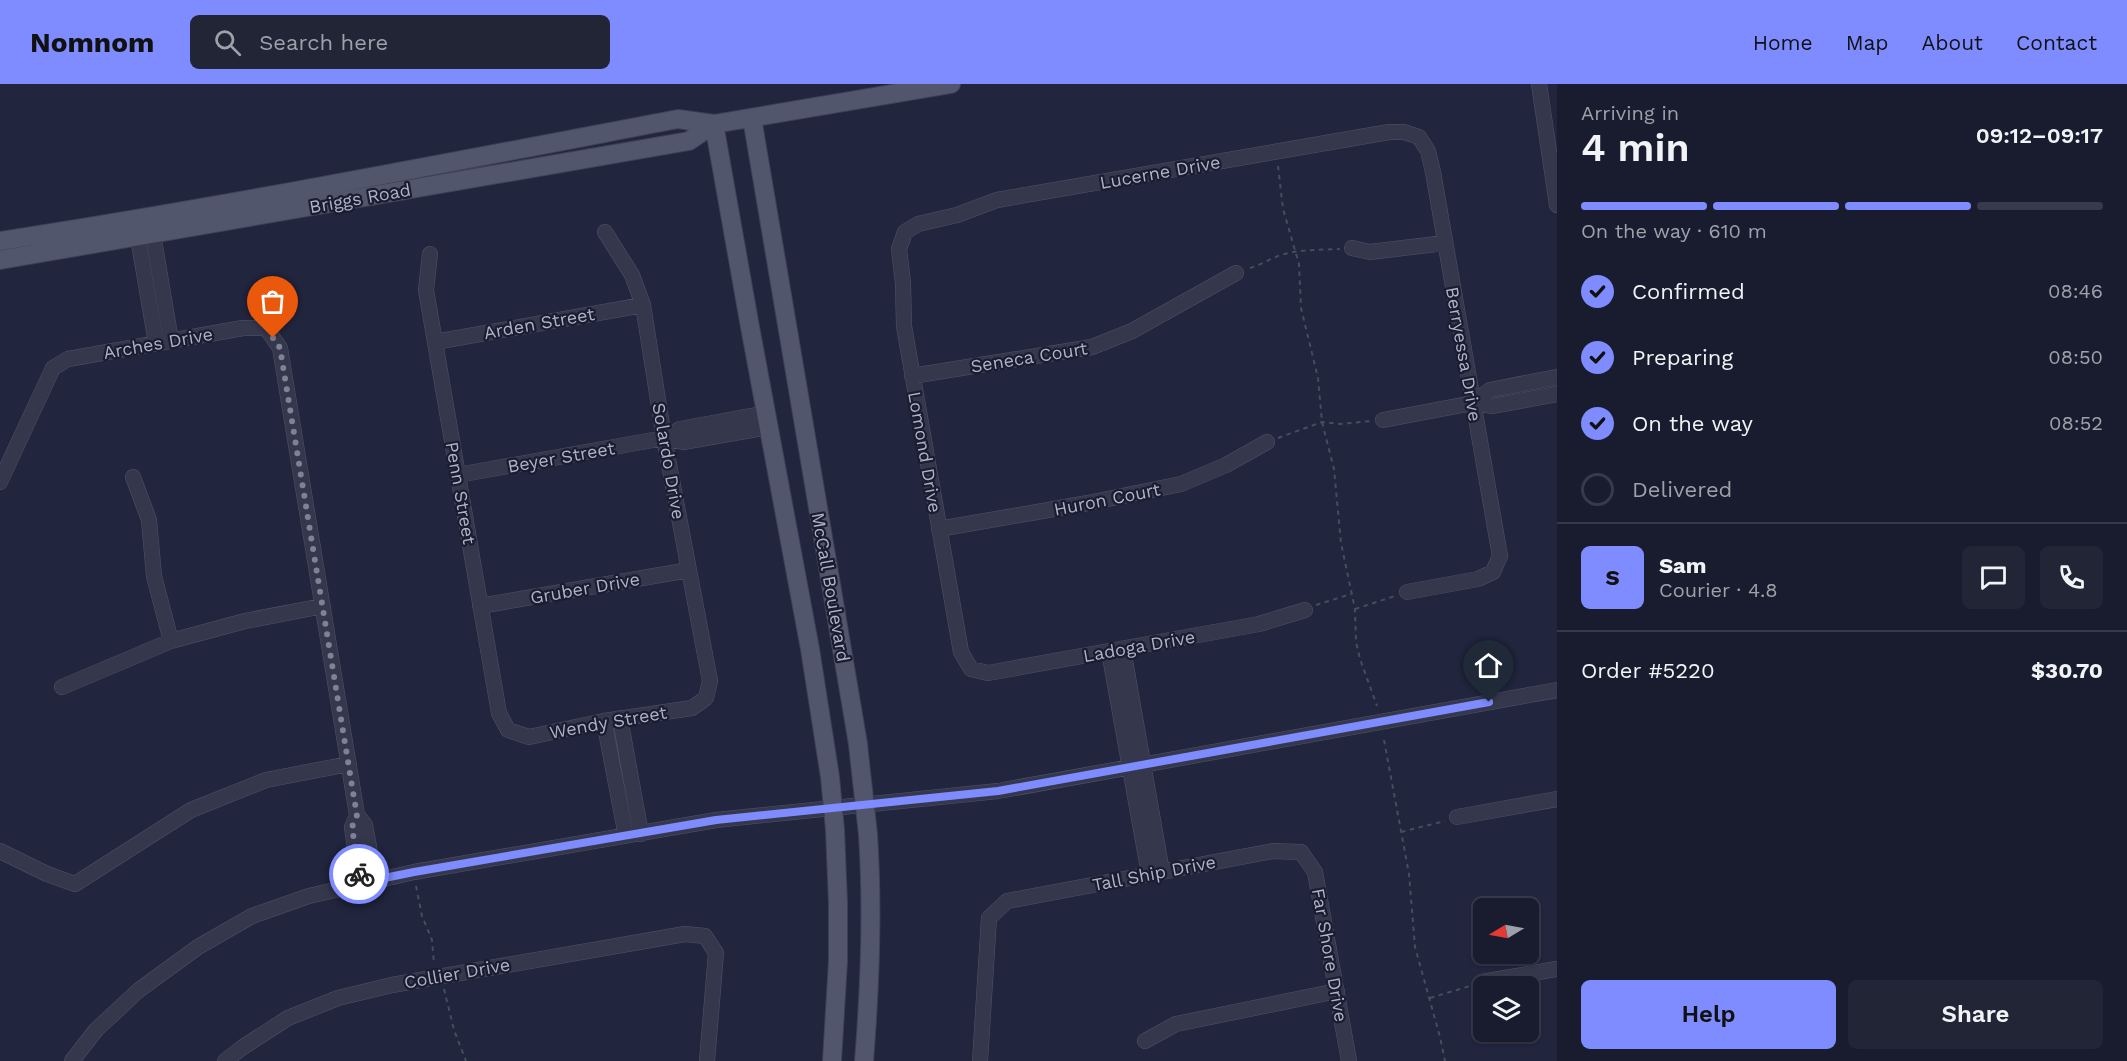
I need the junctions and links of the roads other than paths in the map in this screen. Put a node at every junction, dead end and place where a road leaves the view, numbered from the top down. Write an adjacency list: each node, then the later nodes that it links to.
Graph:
1 (951, 84): 3 (main road, Briggs Road)
2 (1539, 84): 6 (street)
3 (752, 118): 4 (main road, Briggs Road); 48 (main road, McCall Boulevard)
4 (714, 124): 7 (main road, Briggs Road); 23 (main road, McCall Boulevard)
5 (1419, 137): 9 (street, Lucerne Drive); 11 (street, Berryessa Drive)
6 (1557, 205)
7 (144, 227): 10 (main road, Briggs Road); 14 (main road, Briggs Road); 17 (street)
8 (604, 232): 16 (street, Solardo Drive)
9 (905, 232): 19 (street, Lomond Drive)
10 (0, 241)
11 (1444, 243): 12 (street); 22 (street, Berryessa Drive)
12 (1352, 248)
13 (430, 254): 18 (street, Penn Street)
14 (0, 260)
15 (1236, 273): 19 (street, Seneca Court)
16 (643, 305): 18 (street, Arden Street); 25 (street, Solardo Drive)
17 (163, 342): 29 (street, Arches Drive); 33 (street, Arches Drive)
18 (435, 342): 27 (street, Penn Street)
19 (912, 376): 30 (street, Lomond Drive)
20 (1557, 377): 22 (street)
21 (1557, 394): 22 (street)
22 (1473, 403): 24 (street); 32 (street, Berryessa Drive)
23 (768, 420): 25 (street, Beyer Street); 49 (main road, McCall Boulevard)
24 (1383, 420)
25 (664, 438): 27 (street, Beyer Street); 31 (street, Solardo Drive)
26 (1267, 442): 30 (street, Huron Court)
27 (458, 475): 34 (street, Penn Street)
28 (133, 477): 36 (street)
29 (0, 482)
30 (939, 529): 38 (street, Lomond Drive)
31 (689, 570): 34 (street, Gruber Drive); 41 (street, Solardo Drive)
32 (1407, 592)
33 (323, 606): 36 (street); 45 (street)
34 (480, 606): 44 (street, Penn Street)
35 (1305, 610): 37 (street, Ladoga Drive)
36 (171, 641): 39 (street)
37 (1116, 650): 38 (street, Ladoga Drive); 46 (street)
38 (971, 669)
39 (62, 687)
40 (1557, 690): 46 (street)
41 (706, 698): 42 (street, Wendy Street)
42 (620, 718): 43 (street, Wendy Street); 51 (street)
43 (604, 721): 44 (street, Wendy Street); 51 (street)
44 (508, 730)
45 (349, 764): 52 (street); 55 (street)
46 (1136, 766): 48 (street); 54 (street)
47 (1557, 799): 50 (street)
48 (864, 804): 49 (street); 64 (main road, McCall Boulevard)
49 (833, 808): 51 (street); 63 (main road, McCall Boulevard)
50 (1457, 817)
51 (633, 835): 55 (street)
52 (0, 851)
53 (1301, 852): 54 (street, Tall Ship Drive); 58 (street, Far Shore Drive)
54 (1156, 873): 65 (street, Tall Ship Drive)
55 (368, 882): 60 (street)
56 (1557, 969): 57 (street)
57 (1517, 976)
58 (1337, 991): 59 (street); 66 (street, Far Shore Drive)
59 (1144, 1041)
60 (72, 1061)
61 (225, 1061): 62 (street, Collier Drive)
62 (707, 1061)
63 (832, 1061)
64 (864, 1061)
65 (980, 1061)
66 (1349, 1061)

